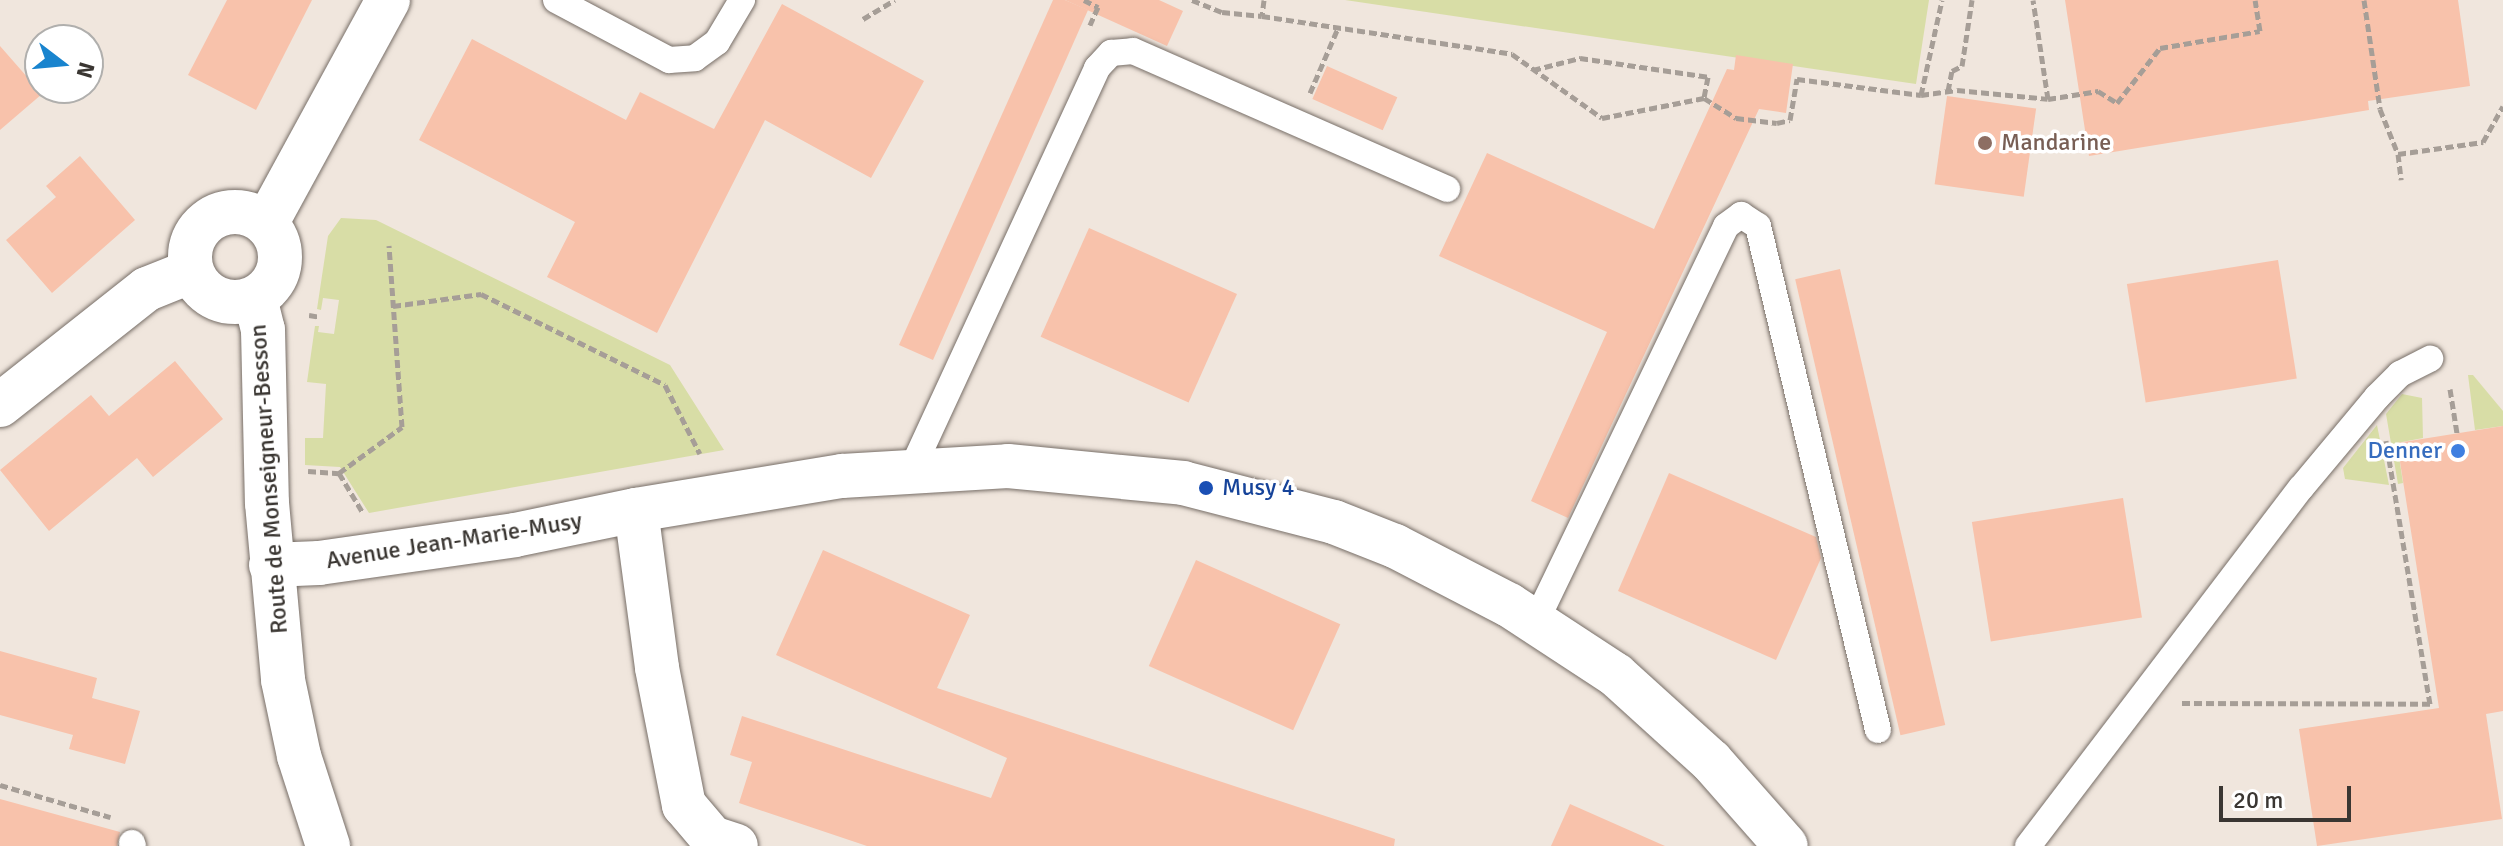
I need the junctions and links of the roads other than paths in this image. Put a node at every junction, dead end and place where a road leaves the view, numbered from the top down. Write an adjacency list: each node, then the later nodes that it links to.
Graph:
1 (388, 0): 5 (street)
2 (556, 0): 3 (lane)
3 (742, 0)
4 (1447, 189): 10 (lane)
5 (266, 224): 6 (street); 7 (street)
6 (192, 271): 7 (street); 9 (street)
7 (255, 298): 12 (street, Route de Monseigneur-Besson)
8 (2439, 367): 18 (lane)
9 (0, 405)
10 (911, 471): 11 (street, Avenue Jean-Marie-Musy); 13 (street, Avenue Jean-Marie-Musy)
11 (636, 510): 12 (street, Avenue Jean-Marie-Musy); 16 (street)
12 (271, 565): 15 (street, Route de Monseigneur-Besson)
13 (1536, 621): 14 (lane); 17 (street, Avenue Jean-Marie-Musy)
14 (1878, 730)
15 (328, 846)
16 (736, 846)
17 (1786, 846)
18 (2028, 846)

